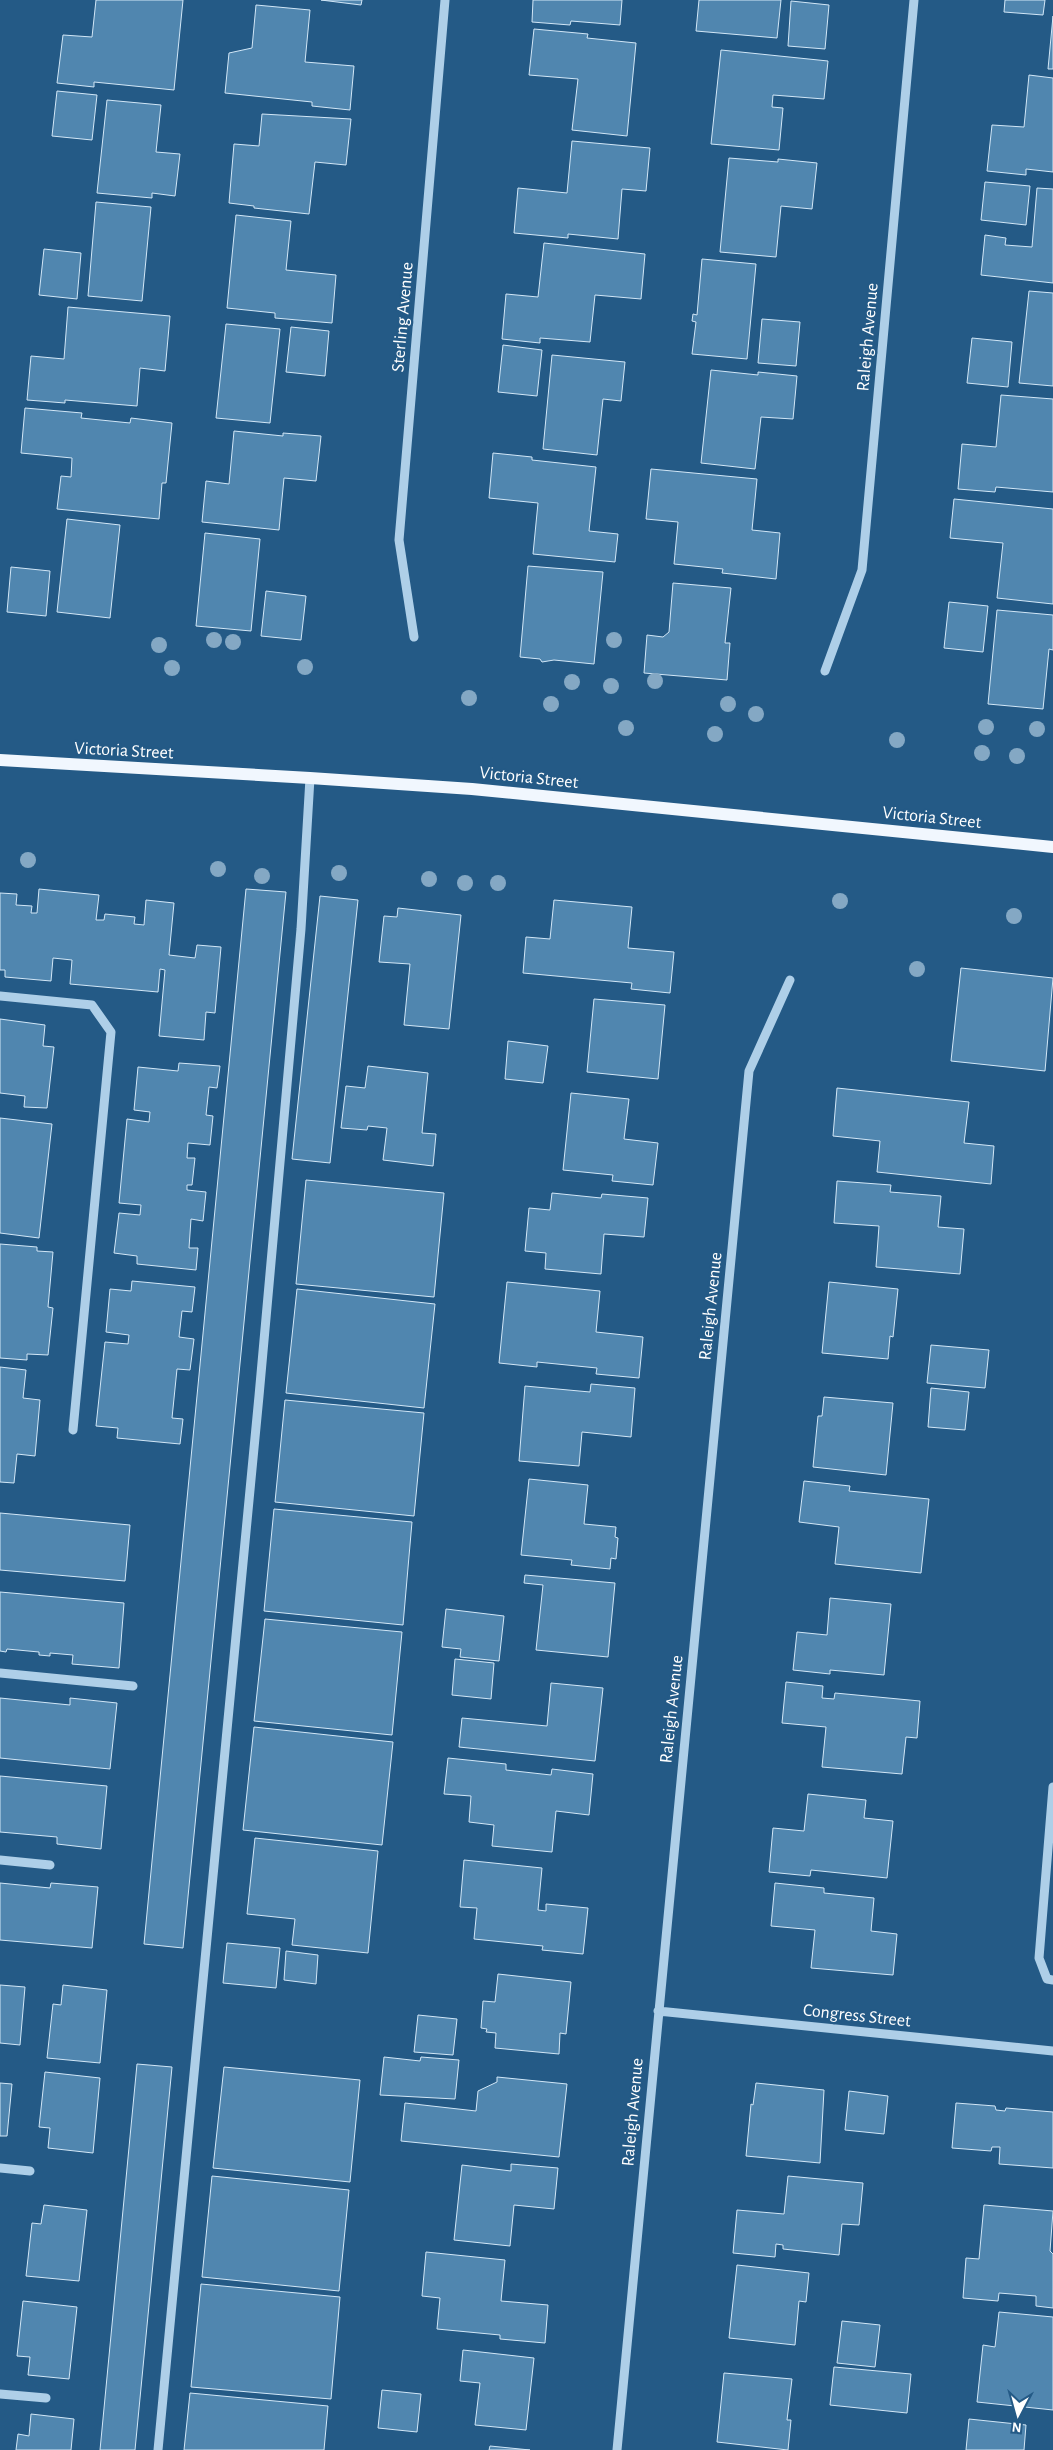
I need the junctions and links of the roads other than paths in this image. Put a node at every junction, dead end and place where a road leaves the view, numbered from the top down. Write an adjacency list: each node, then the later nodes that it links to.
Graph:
1 (445, 0): 3 (street, Sterling Avenue)
2 (914, 0): 4 (street, Raleigh Avenue)
3 (414, 637)
4 (825, 671)
5 (0, 760): 6 (main road, Victoria Street)
6 (310, 778): 7 (main road, Victoria Street); 23 (street)
7 (1053, 847)
8 (790, 980): 17 (street, Raleigh Avenue)
9 (0, 996): 10 (street)
10 (73, 1430)
11 (0, 1673): 12 (street)
12 (133, 1686)
13 (1053, 1787): 16 (street)
14 (0, 1860): 15 (street)
15 (50, 1865)
16 (1053, 1980)
17 (658, 2011): 18 (street, Congress Street); 24 (street, Raleigh Avenue)
18 (1053, 2051)
19 (0, 2168): 20 (street)
20 (30, 2171)
21 (0, 2394): 22 (street)
22 (46, 2398)
23 (158, 2450)
24 (617, 2450)

